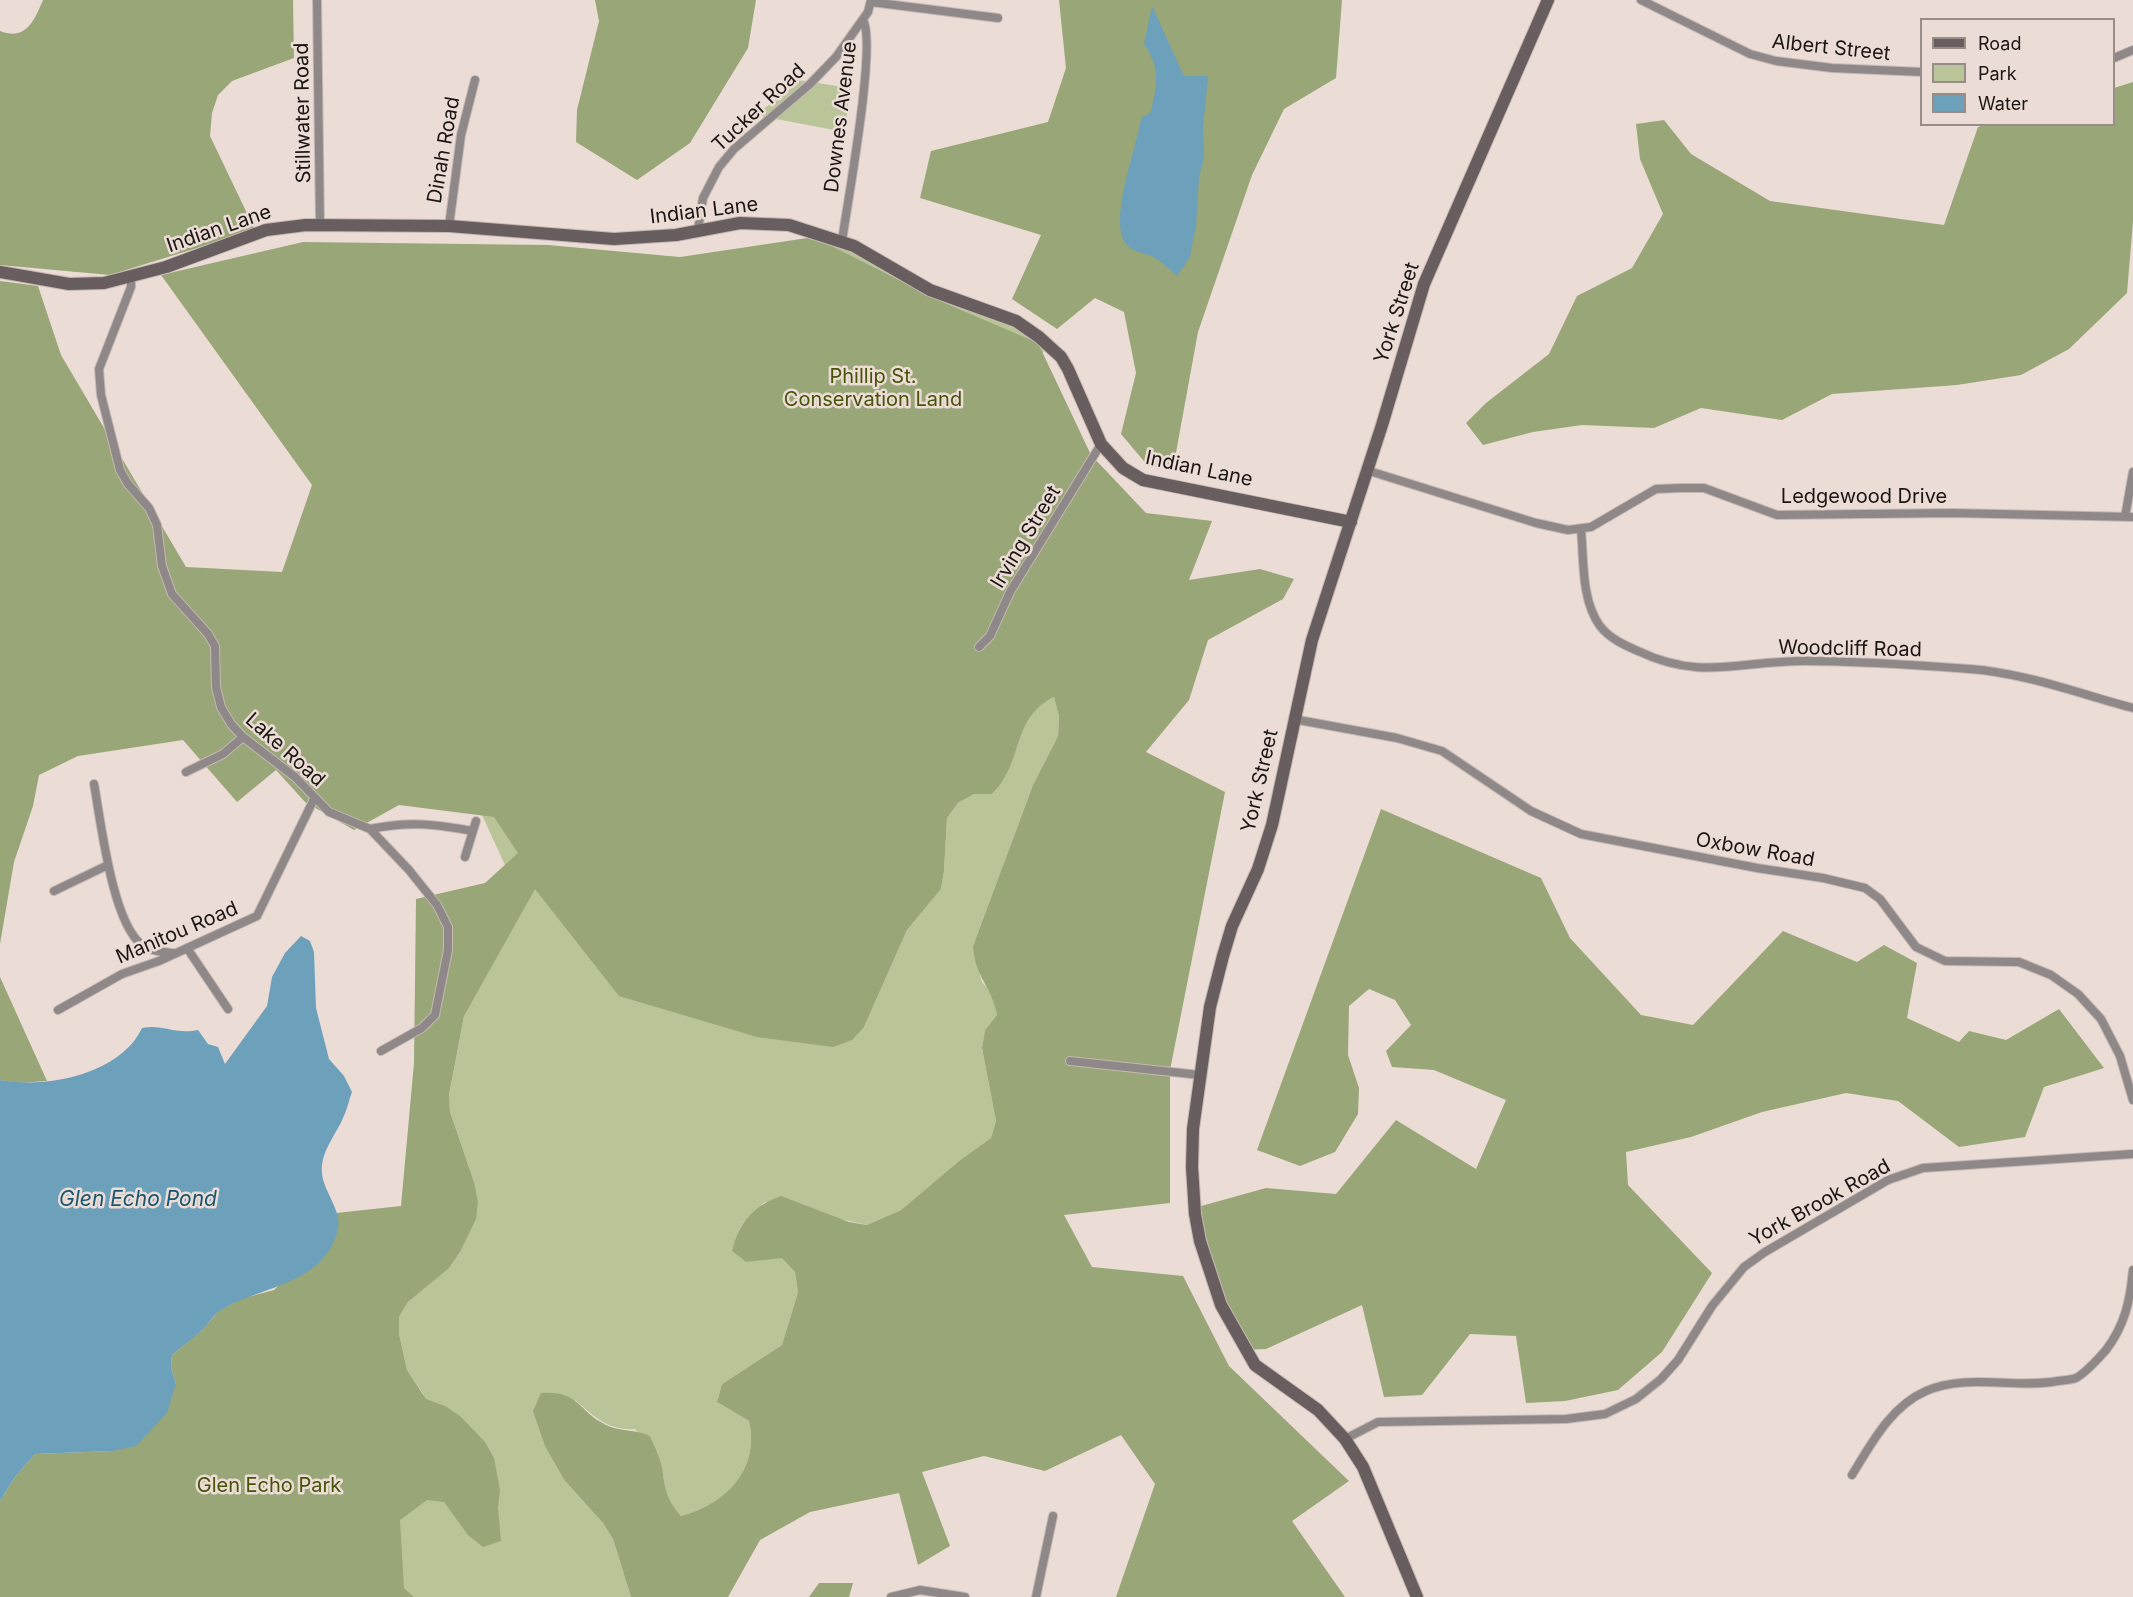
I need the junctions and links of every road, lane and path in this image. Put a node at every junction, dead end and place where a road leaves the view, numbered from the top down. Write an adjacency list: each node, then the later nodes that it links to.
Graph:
1 (317, 0): 11 (street, Stillwater Road)
2 (1548, 0): 18 (street, York Street)
3 (1641, 0): 9 (street, Albert Street)
4 (871, 1): 5 (street); 6 (street, Downes Avenue)
5 (998, 18)
6 (863, 20): 13 (street, Tucker Road); 14 (street, Downes Avenue)
7 (2133, 50): 8 (street)
8 (2115, 58)
9 (1920, 72)
10 (475, 80): 12 (street, Dinah Road)
11 (320, 225): 12 (street, Indian Lane); 16 (street, Indian Lane)
12 (449, 226): 13 (street, Indian Lane)
13 (698, 230): 14 (street, Indian Lane)
14 (842, 241): 17 (street, Indian Lane)
15 (0, 272): 16 (street, Indian Lane)
16 (131, 277): 26 (street, Lake Road)
17 (1101, 444): 21 (street, Indian Lane); 23 (street, Irving Street)
18 (1366, 470): 21 (street, York Street); 22 (street, Ledgewood Drive)
19 (2133, 472): 20 (street)
20 (2129, 517): 22 (street, Ledgewood Drive)
21 (1351, 522): 25 (street, York Street)
22 (1581, 529): 24 (street, Woodcliff Road)
23 (979, 647)
24 (2133, 708)
25 (1293, 719): 42 (street, York Street); 43 (street, Oxbow Road)
26 (243, 737): 27 (street); 29 (street, Lake Road)
27 (186, 772)
28 (94, 784): 34 (street)
29 (314, 799): 31 (street, Lake Road); 36 (street, Manitou Road)
30 (476, 821): 32 (street)
31 (370, 829): 32 (street); 40 (street)
32 (473, 831): 33 (street)
33 (465, 857)
34 (108, 865): 35 (street); 37 (street)
35 (54, 891)
36 (187, 948): 37 (street, Manitou Road); 39 (street)
37 (173, 953): 38 (street, Manitou Road)
38 (58, 1010)
39 (228, 1010)
40 (381, 1051)
41 (1070, 1061): 42 (street)
42 (1200, 1075): 46 (street, York Street)
43 (2133, 1100)
44 (2133, 1154): 46 (street, York Brook Road)
45 (2133, 1270): 47 (street)
46 (1345, 1440): 52 (street, York Street)
47 (1852, 1475)
48 (1053, 1516): 51 (street)
49 (891, 1597): 50 (street)
50 (965, 1597)
51 (1036, 1597)
52 (1417, 1597)

